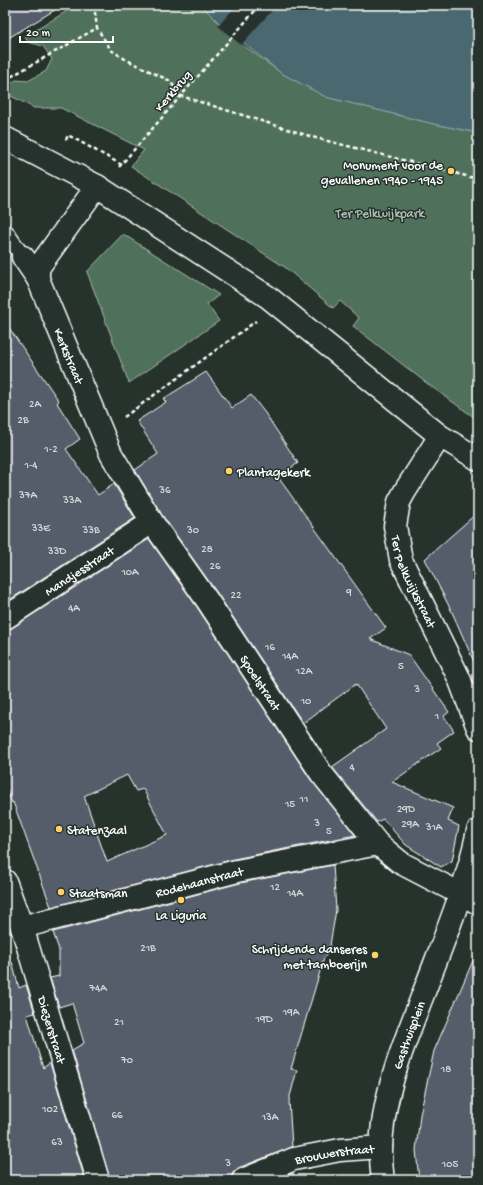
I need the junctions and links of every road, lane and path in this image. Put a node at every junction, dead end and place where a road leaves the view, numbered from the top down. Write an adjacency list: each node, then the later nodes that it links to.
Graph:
1 (94, 5): 3 (path)
2 (260, 5): 5 (path, Kerkbrug)
3 (97, 28): 4 (path); 5 (path)
4 (5, 80)
5 (180, 96): 7 (path); 8 (path, Kerkbrug)
6 (5, 138): 8 (street)
7 (478, 179)
8 (97, 186): 11 (street); 12 (street)
9 (5, 231): 10 (lane, Kerkstraat)
10 (23, 257): 11 (street, Kerkstraat)
11 (38, 279): 13 (street, Kerkstraat)
12 (278, 306): 13 (path); 14 (street)
13 (103, 432): 16 (street, Spoelstraat)
14 (440, 436): 15 (street); 18 (street, Ter Pelkwijkstraat)
15 (478, 459)
16 (152, 522): 17 (street, Mandjesstraat); 20 (street, Spoelstraat)
17 (5, 618)
18 (478, 728)
19 (478, 831): 22 (street)
20 (378, 844): 22 (street, Spoelstraat); 23 (street, Rodehaanstraat)
21 (5, 881): 23 (street, Diezerstraat)
22 (469, 899): 24 (street, Gasthuisplein)
23 (22, 927): 25 (street, Diezerstraat)
24 (381, 1147): 26 (street, Brouwerstraat); 27 (street, Gasthuisplein)
25 (98, 1180)
26 (243, 1180)
27 (383, 1180)

